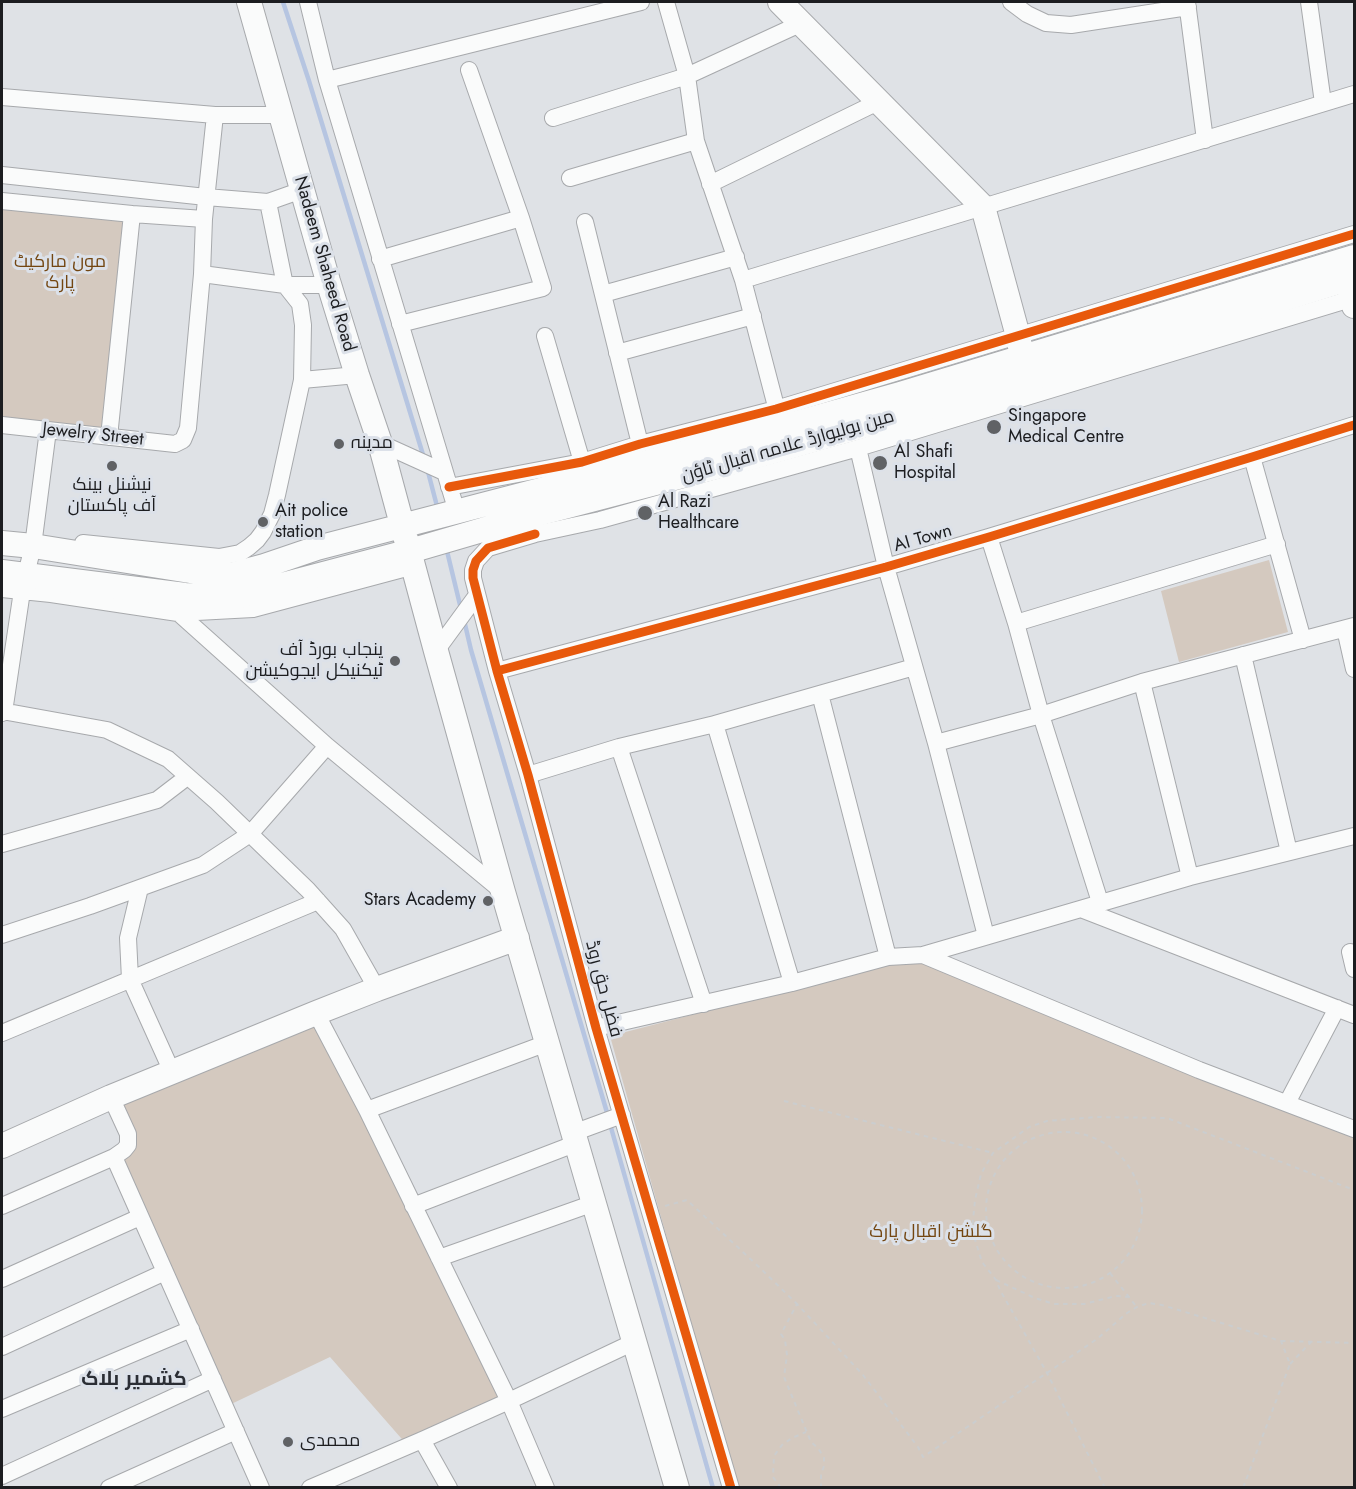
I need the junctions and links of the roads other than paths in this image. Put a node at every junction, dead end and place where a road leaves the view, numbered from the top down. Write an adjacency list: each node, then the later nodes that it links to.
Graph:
1 (249, 2): 18 (main road, Nadeem Shaheed Road)
2 (308, 2): 12 (street)
3 (641, 2): 12 (street)
4 (666, 2): 11 (street)
5 (780, 2): 9 (main road)
6 (1011, 2): 8 (street)
7 (1308, 2): 16 (street)
8 (1187, 4): 20 (street)
9 (802, 23): 11 (street); 15 (main road)
10 (469, 70): 31 (street)
11 (687, 76): 19 (street); 21 (street)
12 (327, 80): 36 (street)
13 (1354, 94): 16 (street)
14 (2, 97): 17 (street)
15 (880, 101): 24 (street); 29 (main road)
16 (1323, 103): 20 (street)
17 (215, 115): 18 (street); 26 (street)
18 (281, 115): 25 (main road, Nadeem Shaheed Road)
19 (553, 118)
20 (1206, 140): 29 (street)
21 (696, 141): 23 (street); 24 (street)
22 (2, 175): 26 (street)
23 (570, 178)
24 (710, 184): 35 (street)
25 (303, 190): 28 (street); 39 (main road, Nadeem Shaheed Road)
26 (206, 197): 28 (street); 32 (street)
27 (2, 201): 30 (street)
28 (268, 202): 41 (street)
29 (983, 207): 38 (street); 46 (main road)
30 (132, 214): 32 (street); 54 (street)
31 (521, 218): 36 (street); 44 (street)
32 (204, 219): 37 (street)
33 (585, 222): 42 (street)
34 (1354, 234): 46 (street)
35 (736, 257): 38 (street); 42 (street)
36 (380, 259): 44 (street)
37 (202, 274): 41 (street); 54 (street, Jewelry Street)
38 (744, 280): 43 (street)
39 (328, 281): 41 (street); 48 (main road, Nadeem Shaheed Road)
40 (1351, 282): 46 (main road, مین بولیوارڈ علامہ اقبال ٹاؤن); 57 (street, فضل حق روڈ); 63 (main road, مین بولیوارڈ علامہ اقبال ٹاؤن)
41 (285, 285): 49 (street)
42 (603, 294): 47 (street)
43 (753, 316): 47 (street); 50 (street)
44 (400, 324): 60 (street)
45 (545, 336): 59 (street)
46 (1020, 347): 50 (main road, مین بولیوارڈ علامہ اقبال ٹاؤن)
47 (617, 353): 56 (street)
48 (357, 375): 49 (street); 55 (main road, Nadeem Shaheed Road)
49 (302, 380): 69 (street)
50 (779, 418): 56 (street); 61 (main road, مین بولیوارڈ علامہ اقبال ٹاؤن)
51 (1354, 424): 58 (street, AI Town)
52 (2, 425): 53 (street, Jewelry Street)
53 (48, 430): 54 (street, Jewelry Street); 66 (street)
54 (109, 437)
55 (380, 443): 60 (street); 62 (main road, Nadeem Shaheed Road)
56 (640, 444): 59 (street)
57 (858, 448): 63 (street, فضل حق روڈ); 72 (street)
58 (1252, 457): 65 (street, AI Town); 68 (street)
59 (582, 462): 60 (street)
60 (443, 476): 61 (street)
61 (452, 513): 62 (main road, مین بولیوارڈ علامہ اقبال ٹاؤن)
62 (411, 524): 70 (main road); 71 (main road)
63 (533, 525): 70 (main road, مین بولیوارڈ علامہ اقبال ٹاؤن); 77 (street, فضل حق روڈ)
64 (2, 533): 66 (street)
65 (989, 537): 72 (street, AI Town); 79 (street)
66 (34, 542): 67 (main road); 69 (street); 71 (main road); 74 (street)
67 (2, 543)
68 (1277, 544): 79 (street); 81 (street)
69 (249, 547): 71 (street)
70 (415, 555): 76 (main road, مین بولیوارڈ علامہ اقبال ٹاؤن); 78 (street); 82 (main road)
71 (264, 567)
72 (886, 567): 84 (street); 86 (street, AI Town)
73 (2, 572): 74 (main road, مین بولیوارڈ علامہ اقبال ٹاؤن)
74 (24, 583): 75 (street); 76 (main road, مین بولیوارڈ علامہ اقبال ٹاؤن); 78 (street); 89 (street)
75 (2, 589)
76 (153, 590): 78 (street)
77 (472, 601): 82 (street); 86 (street, فضل حق روڈ)
78 (178, 613): 93 (street)
79 (1016, 623): 90 (street)
80 (1350, 628): 81 (street); 85 (street)
81 (1303, 640): 83 (street)
82 (443, 641): 103 (main road)
83 (1243, 655): 87 (street); 100 (street)
84 (914, 667): 88 (street); 92 (street)
85 (1354, 669)
86 (497, 671): 95 (street, فضل حق روڈ)
87 (1142, 682): 90 (street); 101 (street)
88 (820, 694): 91 (street); 112 (street)
89 (2, 712): 96 (street)
90 (1041, 715): 92 (street); 105 (street)
91 (715, 724): 94 (street); 115 (street)
92 (936, 743): 108 (street)
93 (327, 746): 97 (street); 103 (street)
94 (619, 747): 95 (street); 117 (street)
95 (528, 775): 121 (street, فضل حق روڈ)
96 (188, 777): 97 (street); 99 (street)
97 (250, 834): 102 (street); 104 (street)
98 (1354, 836): 100 (street)
99 (2, 844)
100 (1289, 852): 101 (street)
101 (1190, 877): 105 (street)
102 (140, 888): 107 (street); 114 (street)
103 (504, 892): 109 (main road)
104 (318, 901): 114 (street); 116 (street)
105 (1100, 902): 106 (street)
106 (1081, 909): 108 (street); 118 (street)
107 (2, 935)
108 (986, 936): 111 (street)
109 (517, 938): 116 (main road); 123 (main road)
110 (1350, 952): 113 (street)
111 (923, 955): 112 (street); 126 (street)
112 (888, 957): 115 (street)
113 (1354, 969)
114 (130, 979): 122 (street); 124 (street)
115 (792, 983): 117 (street)
116 (377, 989): 119 (main road)
117 (704, 1004): 121 (street)
118 (1336, 1008): 120 (street); 126 (street)
119 (316, 1013): 124 (main road); 127 (street)
120 (1354, 1015)
121 (596, 1028): 128 (street, فضل حق روڈ)
122 (2, 1033)
123 (548, 1043): 127 (street); 130 (main road)
124 (172, 1072): 125 (main road)
125 (111, 1097): 131 (main road); 132 (street)
126 (1287, 1103): 129 (street)
127 (367, 1110): 135 (street)
128 (618, 1116): 130 (street); 155 (street, فضل حق روڈ)
129 (1354, 1129)
130 (575, 1138): 133 (main road); 135 (street)
131 (2, 1146)
132 (114, 1156): 134 (street); 136 (street)
133 (594, 1203): 137 (street); 141 (main road)
134 (2, 1206)
135 (414, 1206): 137 (street)
136 (140, 1217): 138 (street); 139 (street)
137 (439, 1258): 144 (street)
138 (165, 1272): 140 (street); 142 (street)
139 (2, 1279)
140 (190, 1329): 143 (street); 145 (street)
141 (634, 1342): 144 (street); 154 (main road)
142 (2, 1347)
143 (213, 1379): 146 (street); 148 (street)
144 (509, 1401): 147 (street); 153 (street)
145 (2, 1409)
146 (236, 1431): 149 (street); 150 (street)
147 (422, 1440): 151 (street); 152 (street)
148 (2, 1476)
149 (259, 1487)
150 (109, 1488)
151 (310, 1488)
152 (449, 1488)
153 (546, 1488)
154 (676, 1488)
155 (731, 1488)

